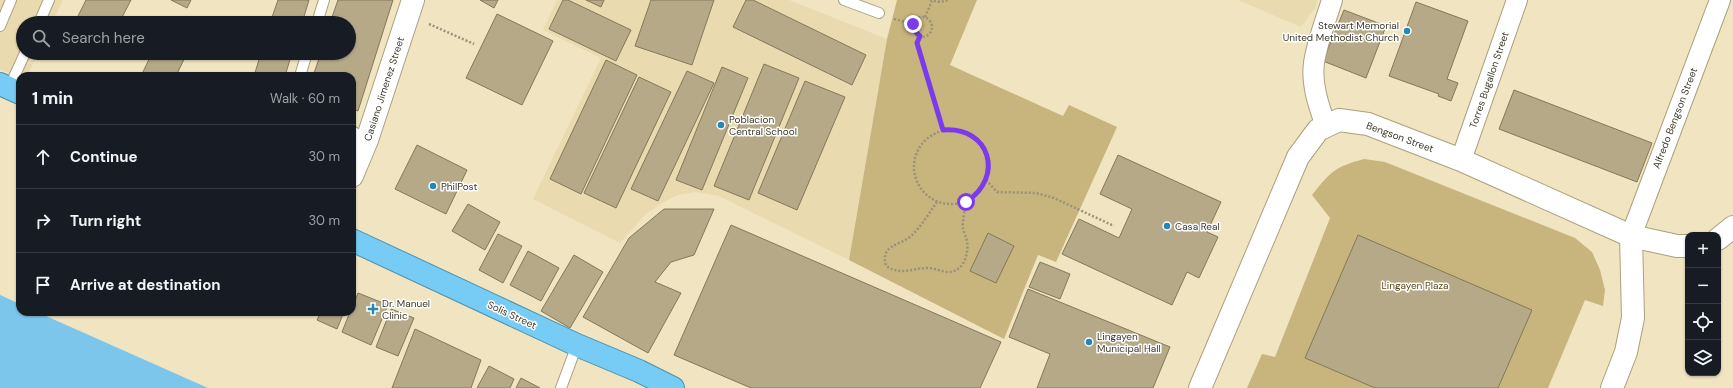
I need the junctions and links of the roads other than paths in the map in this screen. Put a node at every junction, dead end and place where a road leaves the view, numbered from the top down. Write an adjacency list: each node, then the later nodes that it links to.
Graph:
1 (11, 0): 12 (lane)
2 (50, 0): 10 (lane)
3 (324, 0): 11 (lane)
4 (413, 0): 20 (street, Casiano Jimenez Street)
5 (844, 0): 9 (lane)
6 (1332, 0): 19 (street)
7 (1517, 0): 22 (street, Torres Bugallon Street)
8 (1720, 0): 24 (street, Alfredo Bengson Street)
9 (879, 13)
10 (42, 16)
11 (319, 16)
12 (0, 26)
13 (22, 60): 15 (lane)
14 (305, 60): 16 (lane)
15 (17, 72)
16 (301, 72)
17 (16, 74): 18 (lane)
18 (10, 88)
19 (1326, 126): 22 (street, Bengson Street); 31 (street, Bengson Street)
20 (360, 136): 21 (street, Casiano Jimenez Street)
21 (356, 156)
22 (1461, 160): 24 (street, Bengson Street)
23 (1733, 227): 25 (street)
24 (1631, 236): 27 (street, Bengson Street); 32 (street)
25 (1721, 238)
26 (356, 242): 28 (highway, Solis Street)
27 (1685, 246)
28 (577, 345): 29 (lane); 30 (highway, Solis Street)
29 (561, 388)
30 (673, 388)
31 (1200, 388)
32 (1612, 388)

